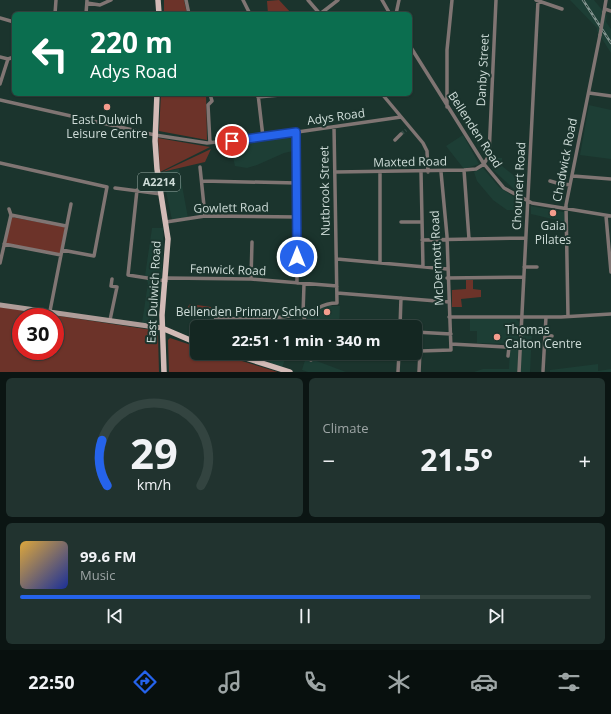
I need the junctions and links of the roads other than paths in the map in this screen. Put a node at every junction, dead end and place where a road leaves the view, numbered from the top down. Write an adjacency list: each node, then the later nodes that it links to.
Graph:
1 (54, 0): 18 (street)
2 (111, 0): 14 (street)
3 (158, 0): 20 (main road)
4 (186, 0): 21 (street)
5 (243, 0): 22 (street)
6 (308, 0): 23 (street)
7 (338, 0): 24 (street)
8 (382, 0): 25 (street)
9 (399, 0): 26 (street)
10 (452, 0): 41 (street)
11 (496, 0): 51 (street, Danby Street)
12 (537, 0): 15 (street); 70 (street, Choumert Road)
13 (606, 0): 16 (street, Chadwick Road)
14 (87, 2): 19 (street)
15 (562, 9)
16 (604, 11): 17 (street); 34 (street, Chadwick Road, bridge)
17 (611, 11)
18 (55, 12)
19 (86, 12)
20 (158, 12)
21 (189, 12)
22 (249, 12)
23 (318, 12)
24 (323, 12)
25 (389, 12)
26 (396, 12)
27 (0, 18): 28 (street)
28 (12, 21)
29 (412, 49): 41 (street, Bellenden Road)
30 (0, 57): 32 (street)
31 (12, 58): 32 (street)
32 (8, 59): 33 (street)
33 (0, 84)
34 (589, 93): 39 (street); 59 (street, Chadwick Road)
35 (157, 96): 46 (main road, East Dulwich Road / A2214)
36 (211, 96): 49 (street)
37 (258, 96): 47 (street)
38 (384, 96): 42 (street)
39 (611, 96)
40 (0, 100): 46 (street, Adys Road)
41 (447, 107): 51 (street, Bellenden Road)
42 (401, 117): 43 (street, Adys Road); 56 (street)
43 (334, 127): 44 (street, Adys Road); 54 (street, Nutbrook Street)
44 (296, 132): 47 (street, Adys Road); 63 (street)
45 (401, 134): 48 (street)
46 (155, 135): 49 (street, Adys Road); 69 (main road, East Dulwich Road / A2214)
47 (263, 137): 49 (street, Adys Road)
48 (395, 140)
49 (210, 143)
50 (0, 163): 89 (street)
51 (484, 164): 53 (street, Maxted Road); 70 (street, Bellenden Road)
52 (200, 167): 61 (street)
53 (464, 170): 57 (street, Maxted Road); 84 (street)
54 (335, 172): 58 (street, Maxted Road); 91 (street, Nutbrook Street)
55 (421, 172): 56 (street, Maxted Road); 58 (street, Maxted Road); 81 (street)
56 (428, 172): 57 (street, Maxted Road)
57 (441, 172): 86 (street, McDermott Road)
58 (380, 173): 93 (street)
59 (573, 176): 60 (street); 66 (street, Chadwick Road)
60 (611, 179)
61 (202, 181): 63 (street); 75 (street)
62 (550, 181): 64 (street)
63 (297, 183): 78 (street)
64 (557, 183)
65 (564, 184): 66 (street)
66 (570, 185): 73 (street, Chadwick Road)
67 (115, 188): 68 (street)
68 (137, 190): 69 (street); 103 (street, Fenwick Road)
69 (161, 194): 79 (main road, East Dulwich Road / A2214)
70 (528, 202): 73 (street, Bellenden Road); 83 (street, Choumert Road)
71 (70, 204): 82 (street)
72 (9, 209): 74 (street)
73 (566, 209): 76 (street, Bellenden Road); 116 (street, Chadwick Road)
74 (11, 215): 82 (street); 88 (street)
75 (205, 216): 78 (street, Gowlett Road); 79 (street, Gowlett Road)
76 (606, 216): 77 (street, Bellenden Road); 98 (street)
77 (611, 216)
78 (297, 217): 104 (street)
79 (166, 222): 103 (main road, East Dulwich Road / A2214)
80 (401, 222): 81 (street)
81 (422, 222): 85 (street)
82 (66, 226): 89 (street)
83 (526, 238): 84 (street); 95 (street, Choumert Road)
84 (469, 239): 86 (street)
85 (422, 240): 86 (street); 94 (street)
86 (446, 240): 97 (street, McDermott Road)
87 (252, 242): 102 (street)
88 (4, 244): 90 (street); 92 (street)
89 (62, 250): 90 (street)
90 (61, 255): 112 (street)
91 (337, 259): 93 (street); 106 (street, Nutbrook Street)
92 (0, 263)
93 (380, 263): 94 (street)
94 (423, 267): 97 (street)
95 (524, 267): 96 (street); 99 (street, Choumert Road)
96 (537, 267)
97 (447, 269): 101 (street, McDermott Road)
98 (611, 272)
99 (524, 277): 101 (street); 118 (street, Choumert Road)
100 (112, 278): 120 (street)
101 (448, 278): 109 (street, McDermott Road)
102 (250, 279): 103 (street, Fenwick Road); 104 (street, Fenwick Road)
103 (166, 280): 124 (main road, East Dulwich Road / A2214)
104 (297, 283): 105 (street, Fenwick Road)
105 (304, 284): 106 (street, Fenwick Road); 114 (street)
106 (337, 286): 107 (street, Nutbrook Street)
107 (337, 293): 108 (street); 114 (street, Nutbrook Street)
108 (401, 298): 109 (street); 123 (street)
109 (449, 302): 117 (street, McDermott Road)
110 (0, 305): 111 (main road)
111 (25, 308)
112 (51, 308)
113 (64, 313): 120 (main road)
114 (303, 314): 121 (street); 122 (street)
115 (611, 314): 116 (street)
116 (568, 316): 119 (street)
117 (449, 317): 118 (street); 126 (street, McDermott Road)
118 (522, 317): 119 (street); 132 (street, Choumert Road)
119 (546, 317): 127 (street)
120 (110, 320): 124 (main road)
121 (215, 320)
122 (305, 320)
123 (400, 320)
124 (162, 328): 129 (main road); 137 (main road, East Dulwich Road / A2214)
125 (422, 332): 126 (street)
126 (450, 334): 130 (street, McDermott Road)
127 (545, 335): 128 (street); 136 (street)
128 (552, 336)
129 (190, 339)
130 (451, 344): 131 (street); 140 (street)
131 (509, 347): 132 (street); 133 (street)
132 (521, 348): 141 (street, Choumert Road)
133 (508, 356)
134 (252, 360): 138 (main road)
135 (399, 360): 139 (street)
136 (543, 371)
137 (164, 372)
138 (290, 372)
139 (398, 372)
140 (419, 372)
141 (519, 372)

